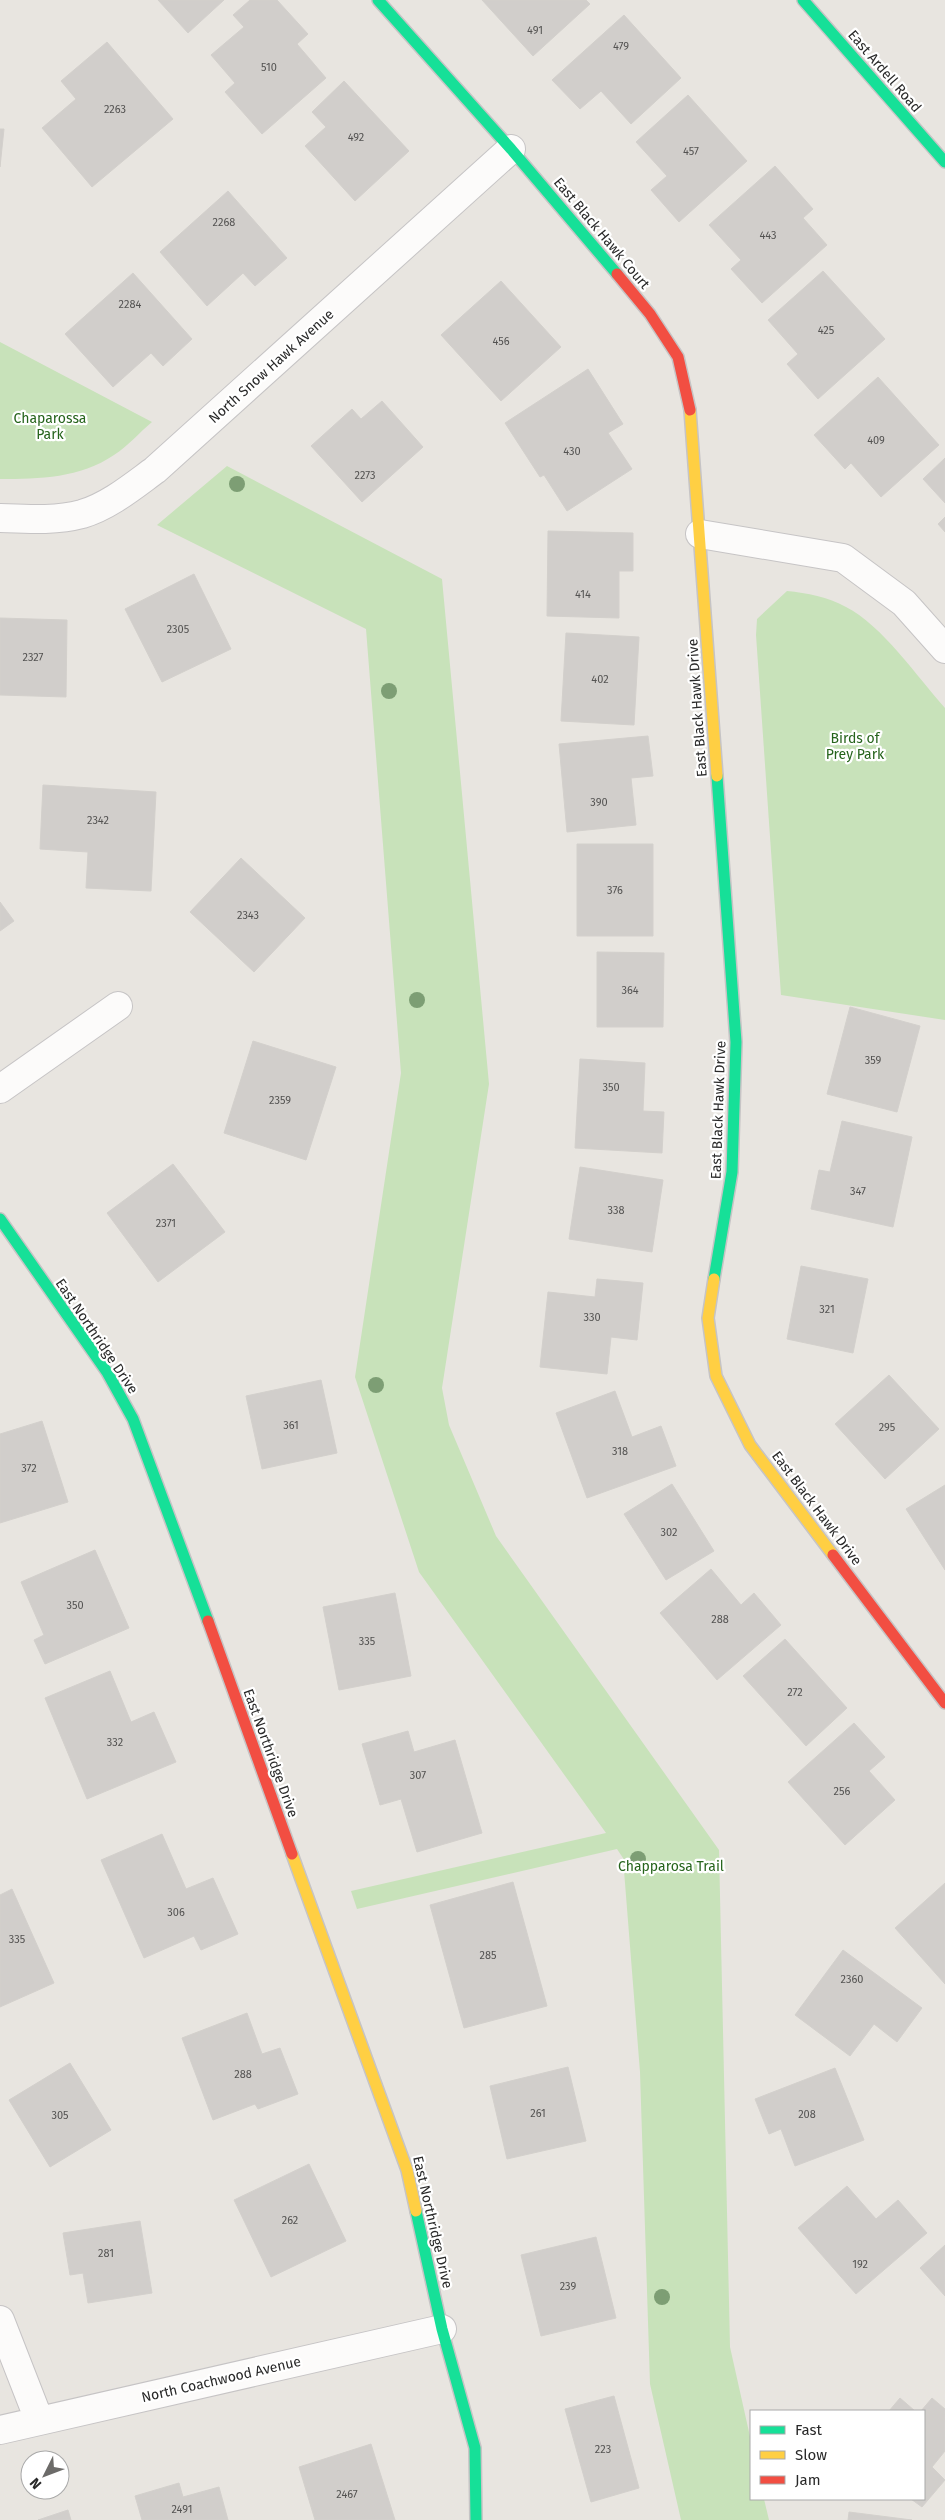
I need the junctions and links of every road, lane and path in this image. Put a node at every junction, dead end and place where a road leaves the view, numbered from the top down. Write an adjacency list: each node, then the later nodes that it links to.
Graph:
1 (378, 0): 3 (street, East Black Hawk Court)
2 (803, 0): 4 (street, East Ardell Road)
3 (511, 149): 5 (street, North Snow Hawk Avenue); 6 (street, East Black Hawk Court)
4 (945, 162)
5 (0, 518)
6 (700, 534): 7 (street); 11 (street, East Black Hawk Drive)
7 (945, 649)
8 (118, 1006): 9 (street)
9 (0, 1089)
10 (0, 1219): 13 (street, East Northridge Drive)
11 (945, 1703)
12 (0, 2320): 14 (street)
13 (442, 2328): 14 (street, North Coachwood Avenue); 16 (street, East Northridge Drive)
14 (39, 2420): 15 (street, North Coachwood Avenue)
15 (0, 2430)
16 (476, 2520)

